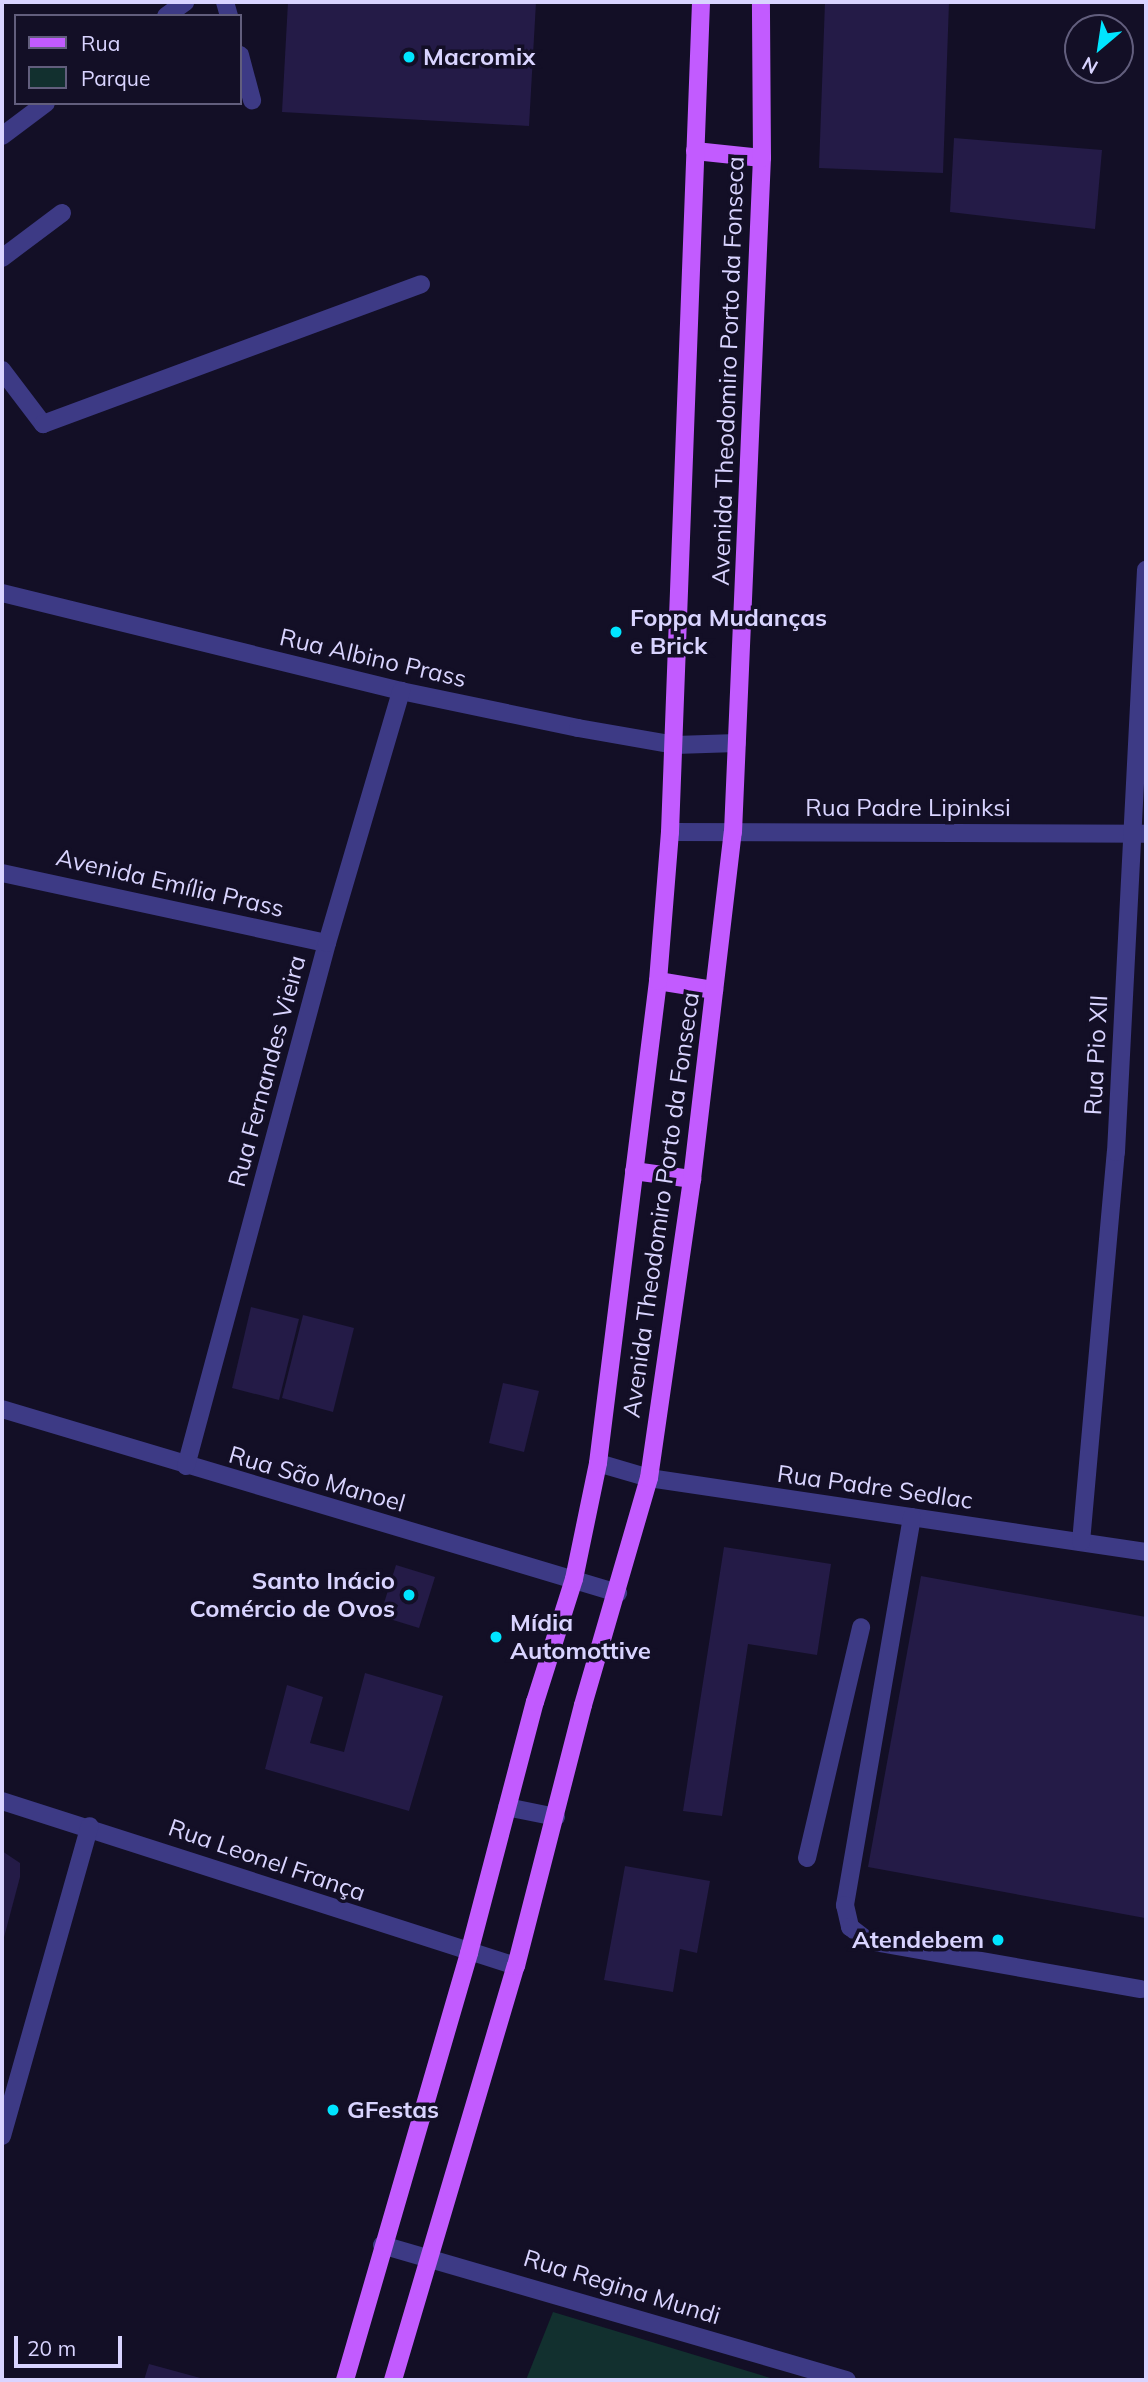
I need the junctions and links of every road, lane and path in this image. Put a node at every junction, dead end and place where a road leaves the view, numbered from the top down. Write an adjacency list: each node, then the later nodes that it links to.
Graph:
1 (185, 2): 4 (street)
2 (701, 2): 9 (main road, Avenida Theodomiro Porto da Fonseca)
3 (761, 2): 10 (main road, Avenida Theodomiro Porto da Fonseca)
4 (169, 14)
5 (242, 62): 6 (street)
6 (252, 100)
7 (43, 105): 8 (street)
8 (2, 136)
9 (695, 151): 10 (main road); 19 (main road, Avenida Theodomiro Porto da Fonseca)
10 (762, 158): 18 (main road, Avenida Theodomiro Porto da Fonseca)
11 (61, 213): 12 (street)
12 (2, 258)
13 (421, 284): 14 (street)
14 (2, 370)
15 (1146, 570): 22 (street, Rua Pio XII)
16 (2, 593): 17 (street, Rua Albino Prass)
17 (401, 691): 19 (street, Rua Albino Prass); 24 (street, Rua Fernandes Vieira)
18 (737, 743): 19 (street, Rua Albino Prass); 21 (main road, Avenida Theodomiro Porto da Fonseca)
19 (675, 745): 20 (main road, Avenida Theodomiro Porto da Fonseca)
20 (670, 832): 21 (street, Rua Padre Lipinksi); 25 (main road, Avenida Theodomiro Porto da Fonseca)
21 (733, 832): 22 (street, Rua Padre Lipinksi); 26 (main road, Avenida Theodomiro Porto da Fonseca)
22 (1140, 834): 34 (street, Rua Pio XII)
23 (2, 873): 24 (street, Avenida Emília Prass)
24 (327, 943): 31 (street, Rua Fernandes Vieira)
25 (658, 981): 26 (main road); 27 (main road, Avenida Theodomiro Porto da Fonseca)
26 (714, 990): 28 (main road, Avenida Theodomiro Porto da Fonseca)
27 (634, 1171): 28 (main road); 30 (main road, Avenida Theodomiro Porto da Fonseca)
28 (692, 1178): 32 (main road, Avenida Theodomiro Porto da Fonseca)
29 (2, 1409): 31 (street, Rua São Manoel)
30 (598, 1463): 32 (street, Rua Padre Sedlac); 36 (main road, Avenida Theodomiro Porto da Fonseca)
31 (186, 1466): 36 (street, Rua São Manoel)
32 (649, 1478): 33 (street, Rua Padre Sedlac); 37 (main road, Avenida Theodomiro Porto da Fonseca)
33 (912, 1517): 34 (street, Rua Padre Sedlac); 46 (street)
34 (1081, 1542): 35 (street, Rua Padre Sedlac)
35 (1146, 1552)
36 (574, 1579): 37 (street, Rua São Manoel); 40 (main road, Avenida Theodomiro Porto da Fonseca)
37 (618, 1593): 41 (main road, Avenida Theodomiro Porto da Fonseca)
38 (861, 1627): 43 (street)
39 (2, 1801): 42 (street, Rua Leonel França)
40 (507, 1807): 41 (street); 44 (main road, Avenida Theodomiro Porto da Fonseca)
41 (556, 1817): 45 (main road, Avenida Theodomiro Porto da Fonseca)
42 (90, 1826): 44 (street, Rua Leonel França); 47 (street)
43 (807, 1858)
44 (469, 1953): 45 (street, Rua Leonel França); 49 (main road, Avenida Theodomiro Porto da Fonseca)
45 (516, 1966): 50 (main road, Avenida Theodomiro Porto da Fonseca)
46 (1141, 1989)
47 (8, 2088): 48 (street)
48 (2, 2136)
49 (382, 2245): 50 (street, Rua Regina Mundi); 51 (main road, Avenida Theodomiro Porto da Fonseca)
50 (430, 2258): 52 (main road, Avenida Theodomiro Porto da Fonseca); 53 (street, Rua Regina Mundi)
51 (345, 2380)
52 (393, 2380)
53 (847, 2380)

